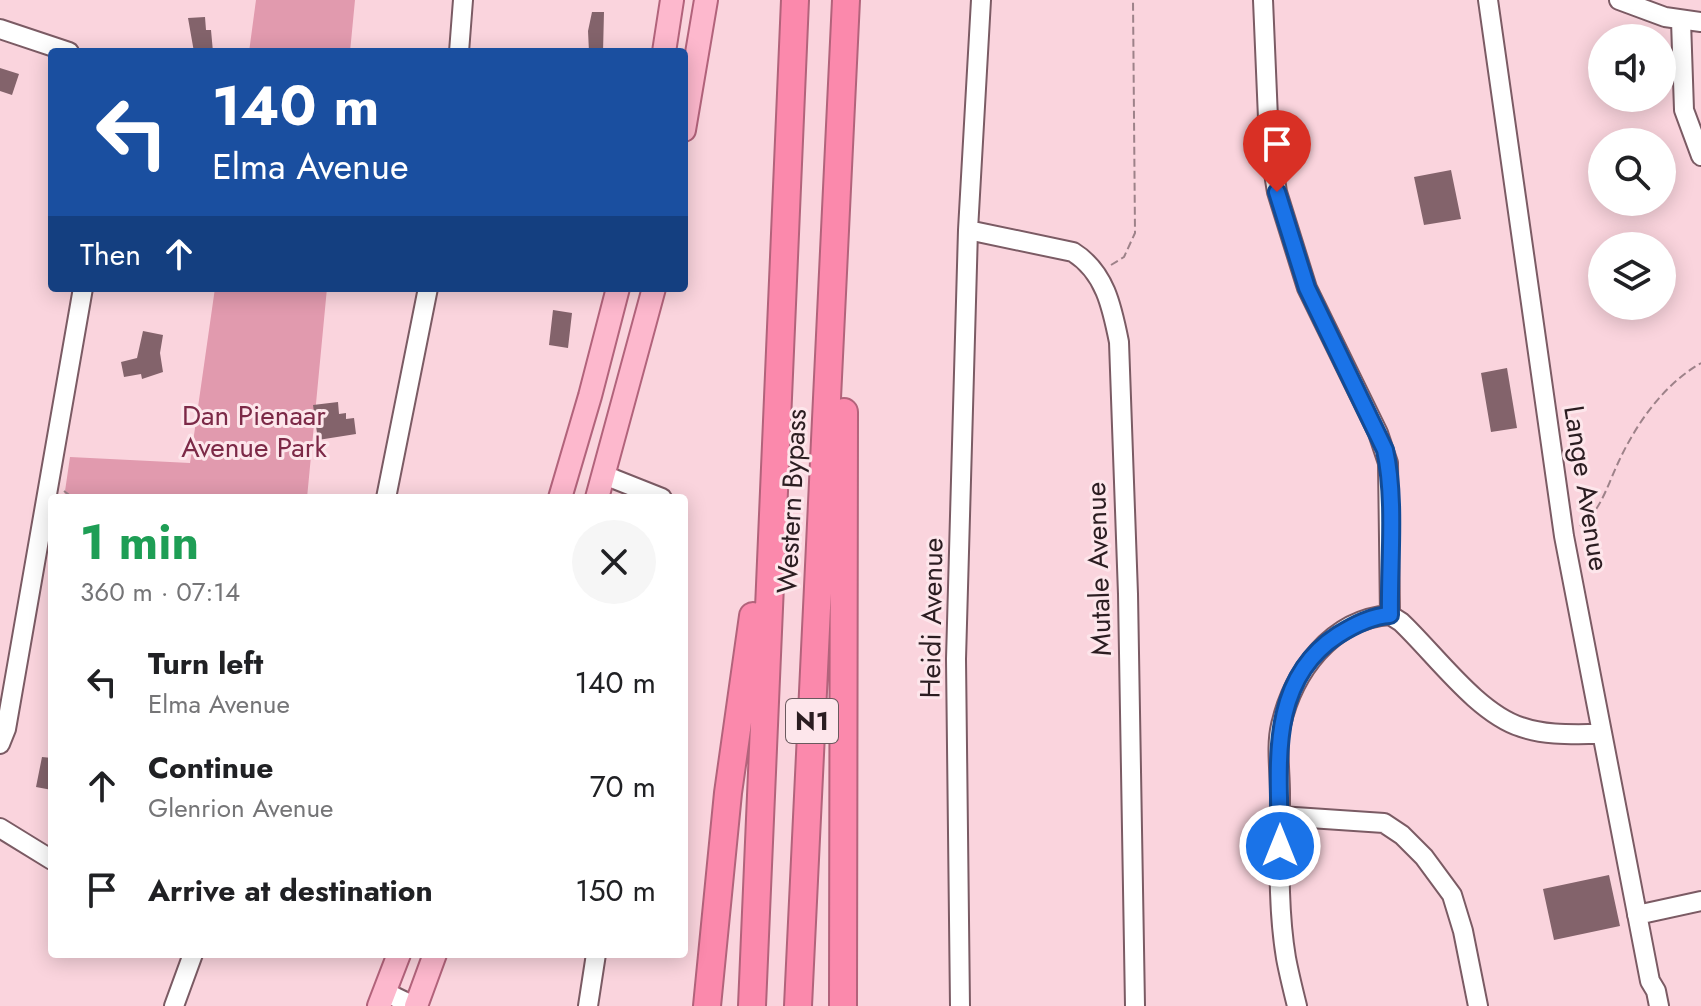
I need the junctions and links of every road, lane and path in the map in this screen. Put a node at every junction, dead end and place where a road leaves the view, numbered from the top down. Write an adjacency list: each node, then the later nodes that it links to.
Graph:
1 (463, 0): 15 (street)
2 (672, 0): 16 (main road)
3 (706, 0): 17 (main road)
4 (795, 0): 27 (highway, Western Bypass / N1)
5 (846, 0): 18 (highway, Western Bypass / N1)
6 (981, 0): 20 (street, Heidi Avenue)
7 (1133, 0): 21 (path)
8 (1263, 0): 34 (street)
9 (1488, 0): 33 (street, Lange Avenue)
10 (1619, 0): 11 (street)
11 (1681, 21): 12 (street); 19 (street)
12 (1701, 22)
13 (0, 29): 14 (street)
14 (57, 48)
15 (459, 48)
16 (665, 48)
17 (688, 106)
18 (842, 117): 53 (highway, Western Bypass / N1); 54 (highway)
19 (1701, 156)
20 (968, 230): 21 (street, Mutale Avenue); 55 (street, Heidi Avenue)
21 (1097, 274): 56 (street, Mutale Avenue)
22 (82, 292): 36 (street)
23 (427, 292): 29 (street)
24 (617, 292): 30 (main road)
25 (653, 292): 28 (main road)
26 (1701, 363): 33 (path)
27 (773, 468): 51 (highway); 52 (highway, Western Bypass / N1)
28 (604, 475): 31 (main road); 32 (street)
29 (387, 494)
30 (561, 494)
31 (598, 494)
32 (652, 494)
33 (1564, 536): 35 (street, Lange Avenue)
34 (1390, 615): 35 (street); 37 (street)
35 (1601, 734): 41 (street, Lange Avenue)
36 (0, 744)
37 (1280, 816): 57 (street); 58 (street)
38 (0, 828): 39 (street)
39 (48, 858)
40 (1701, 901): 41 (street)
41 (1637, 915): 46 (street, Lange Avenue)
42 (192, 958): 48 (street)
43 (397, 958): 47 (main road)
44 (433, 958): 49 (main road)
45 (595, 958): 50 (street)
46 (1650, 981): 59 (street, Lange Avenue); 60 (street, Lange Avenue)
47 (382, 999): 49 (street)
48 (174, 1006)
49 (415, 1006)
50 (588, 1006)
51 (707, 1006)
52 (752, 1006)
53 (798, 1006)
54 (843, 1006)
55 (960, 1006)
56 (1135, 1006)
57 (1297, 1006)
58 (1478, 1006)
59 (1649, 1006)
60 (1659, 1006)

